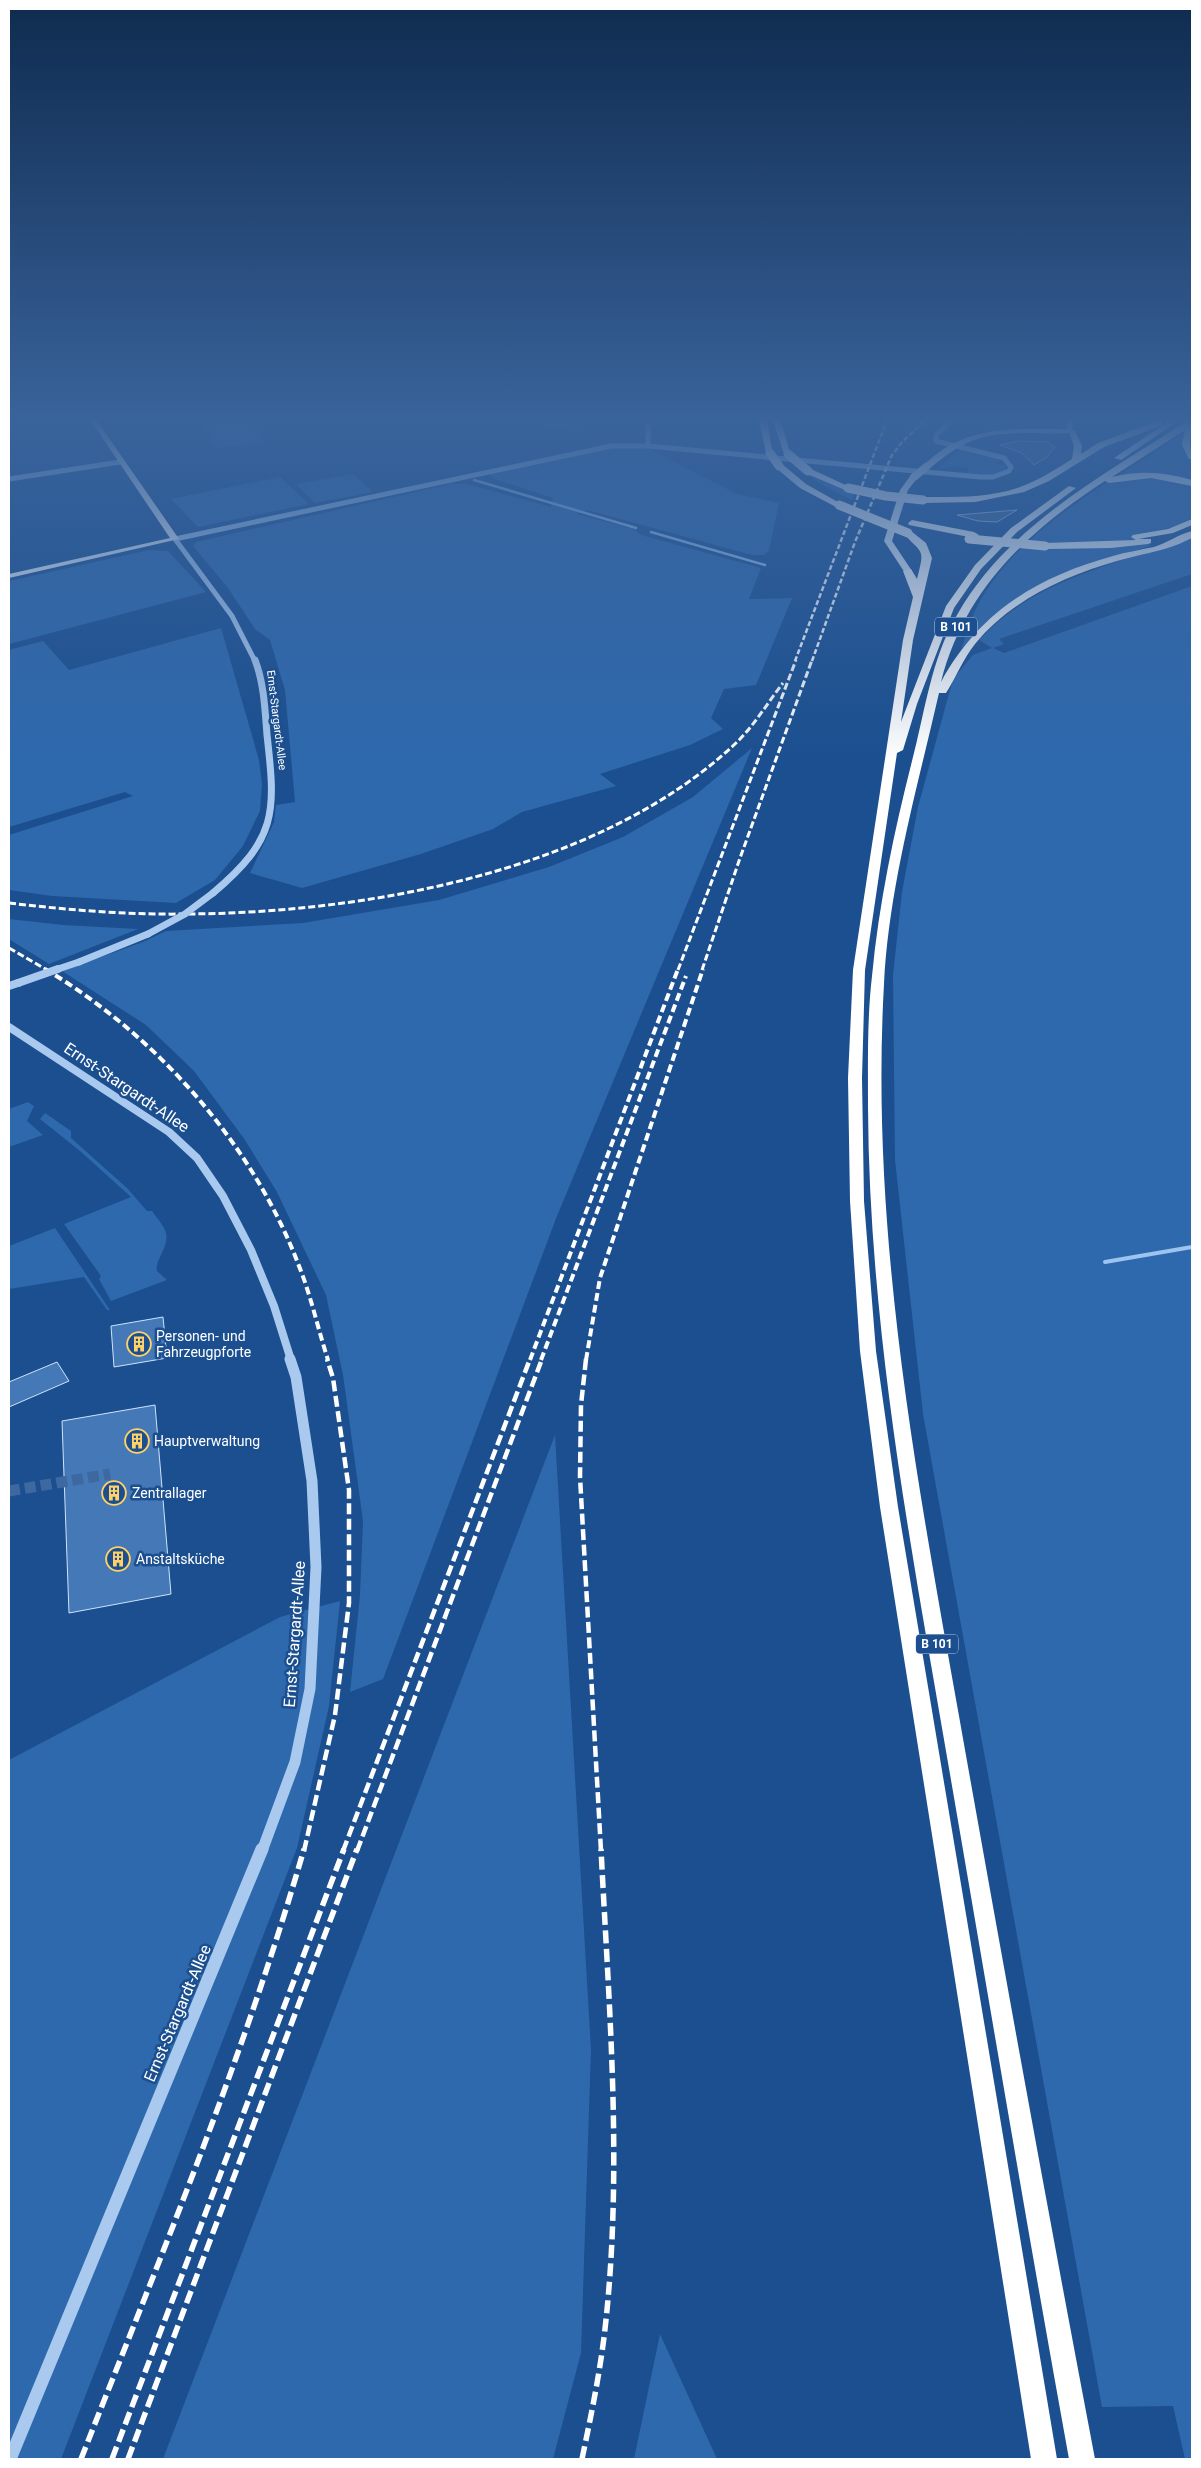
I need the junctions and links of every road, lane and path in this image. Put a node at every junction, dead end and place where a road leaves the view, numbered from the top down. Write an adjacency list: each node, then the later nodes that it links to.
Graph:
1 (169, 530): 10 (main road)
2 (216, 530): 10 (street)
3 (891, 530): 12 (main road, bridge)
4 (912, 530): 14 (highway)
5 (925, 530): 11 (highway, bridge)
6 (1014, 530): 16 (highway, B 101)
7 (1032, 530): 15 (highway, B 101)
8 (1172, 530): 11 (highway)
9 (1192, 532): 11 (highway); 15 (highway)
10 (175, 539): 13 (main road); 17 (street, Ernst-Stargardt-Allee, bridge)
11 (1047, 543)
12 (908, 571): 14 (highway)
13 (9, 576)
14 (917, 595): 16 (highway)
15 (931, 709): 21 (highway, B 101)
16 (887, 787): 20 (highway, B 101)
17 (9, 986)
18 (9, 1027): 19 (street, Ernst-Stargardt-Allee)
19 (10, 2459)
20 (1044, 2459)
21 (1082, 2459)

